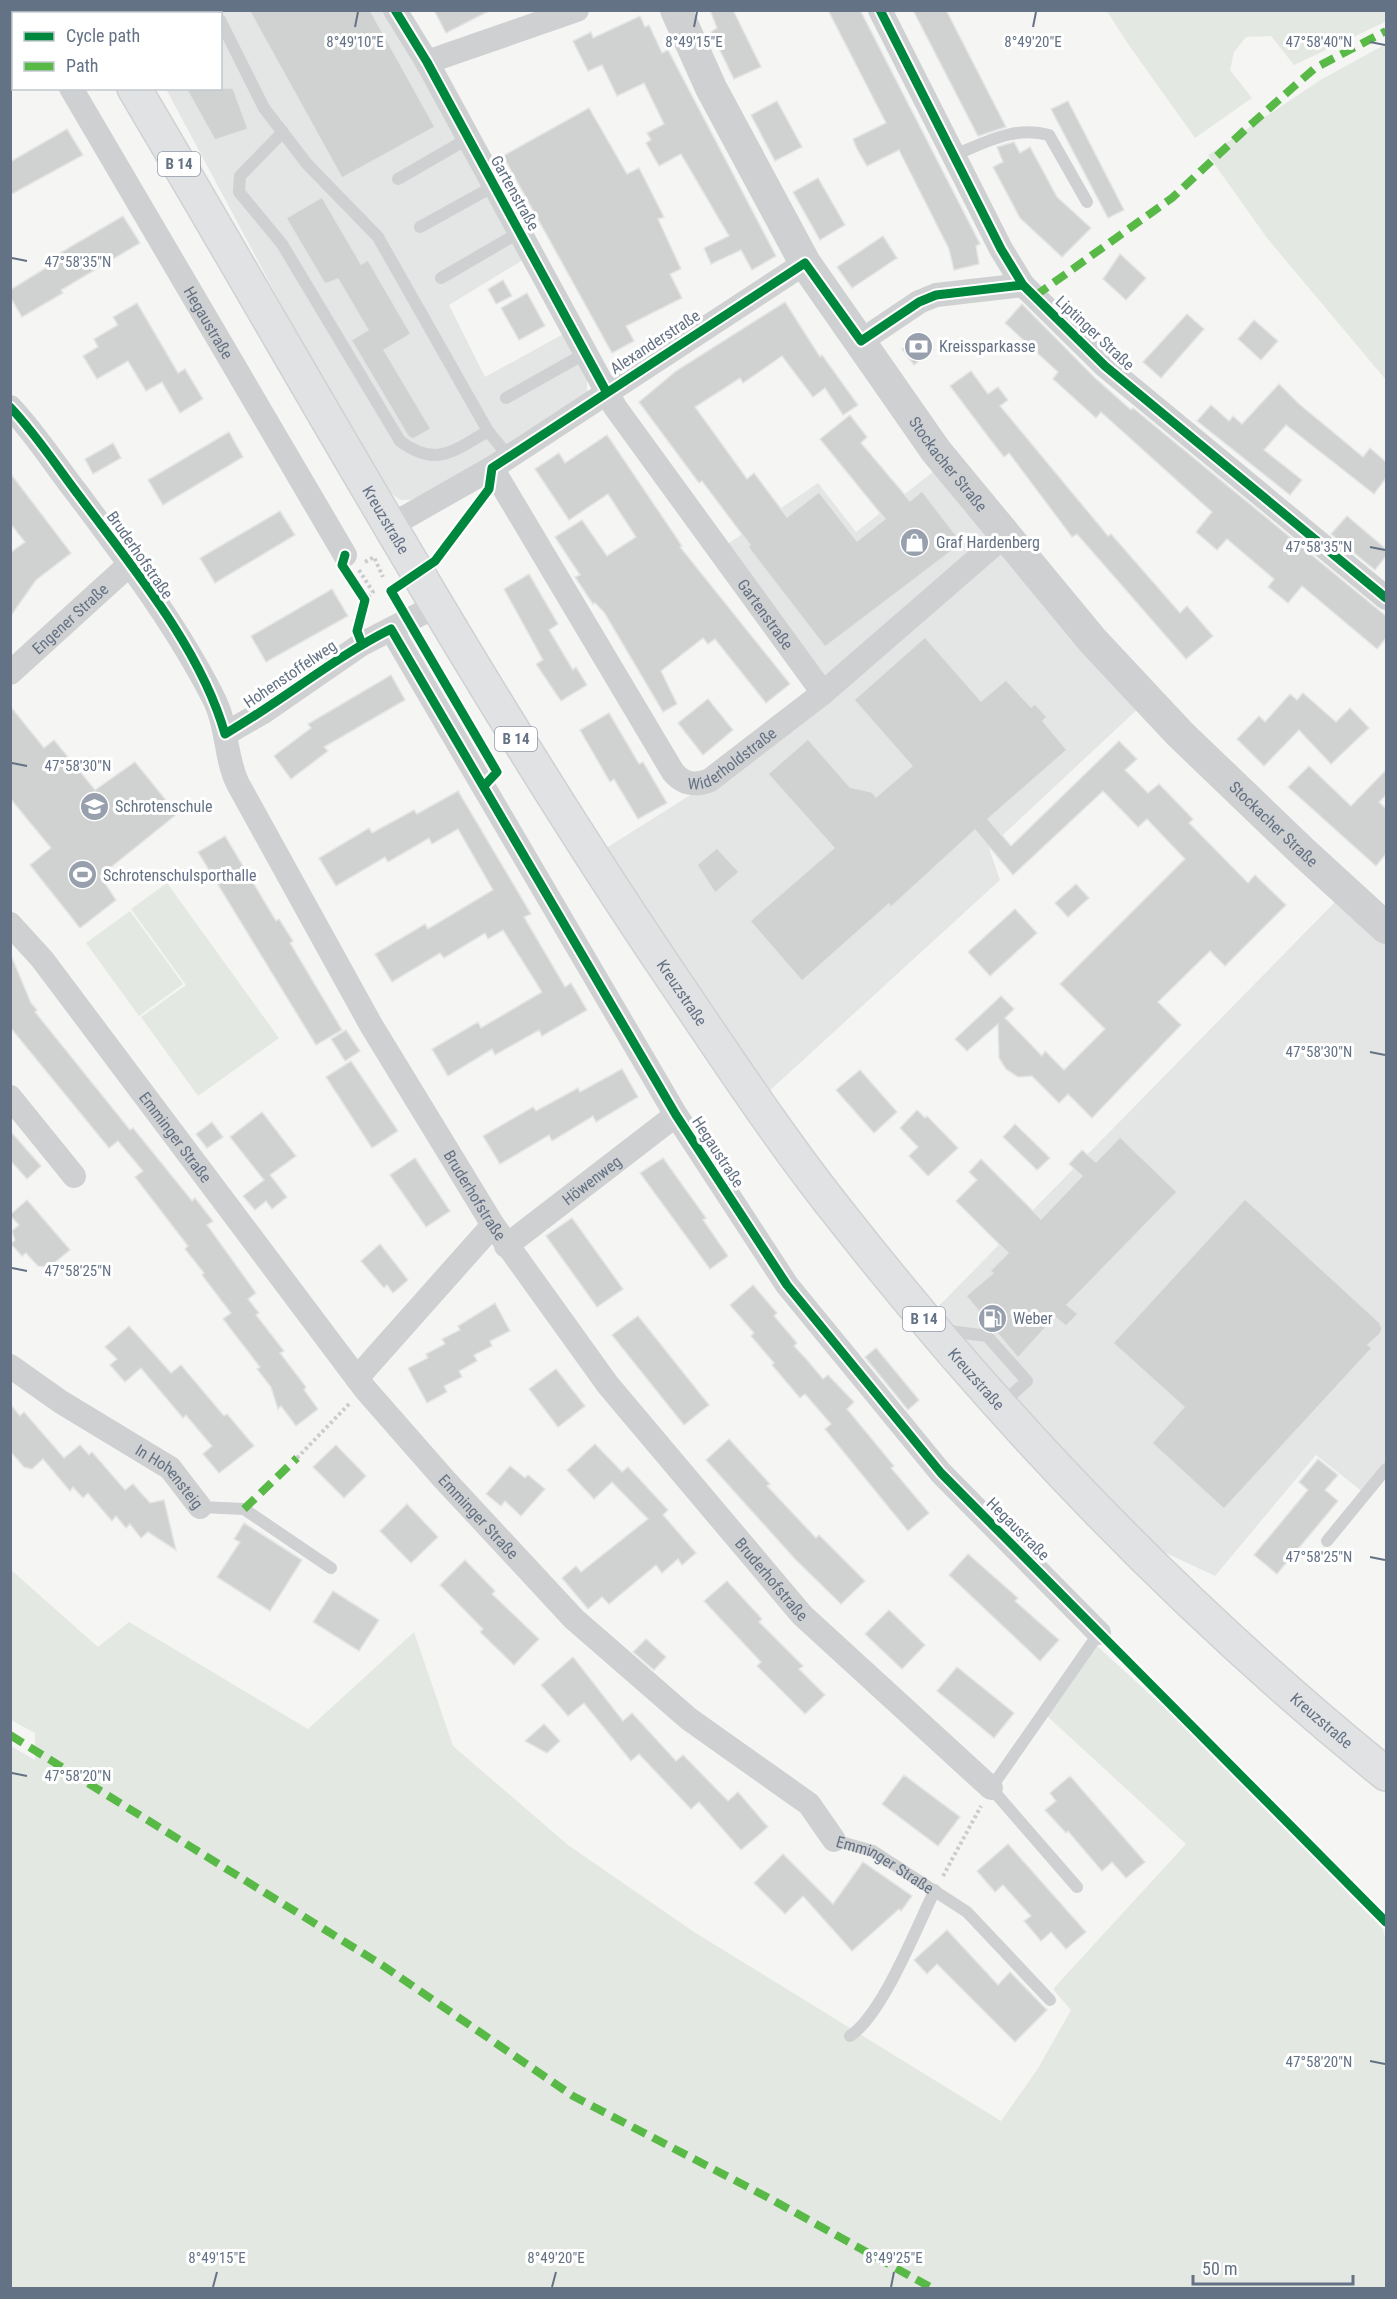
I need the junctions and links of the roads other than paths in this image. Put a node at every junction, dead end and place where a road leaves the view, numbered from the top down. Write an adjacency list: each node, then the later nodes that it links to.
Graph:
1 (395, 10): 6 (street, Gartenstraße)
2 (577, 10): 6 (street)
3 (675, 10): 17 (street, Stockacher Straße)
4 (880, 10): 11 (street, Liptinger Straße)
5 (222, 24): 9 (lane)
6 (427, 62): 10 (street, Gartenstraße)
7 (72, 90): 29 (street, Hegaustraße)
8 (135, 90): 27 (main road, Kreuzstraße / B 14)
9 (283, 132): 25 (lane); 25 (lane)
10 (468, 138): 12 (lane); 13 (street, Gartenstraße)
11 (954, 155): 14 (lane); 19 (street, Liptinger Straße)
12 (398, 179)
13 (495, 186): 15 (lane); 16 (street, Gartenstraße)
14 (1087, 202)
15 (420, 227)
16 (520, 232): 18 (lane); 21 (street, Gartenstraße)
17 (805, 263): 20 (street, Stockacher Straße); 22 (street, Alexanderstraße)
18 (441, 278)
19 (1023, 285): 20 (street); 31 (street, Liptinger Straße)
20 (861, 341): 28 (street, Stockacher Straße)
21 (586, 353): 22 (street, Gartenstraße); 23 (lane)
22 (606, 391): 26 (street, Alexanderstraße); 35 (street, Gartenstraße)
23 (506, 398)
24 (10, 407): 30 (street, Bruderhofstraße)
25 (488, 431): 26 (lane)
26 (500, 463): 27 (street, Alexanderstraße); 35 (street, Widerholdstraße)
27 (390, 526): 32 (main road, Kreuzstraße / B 14)
28 (1004, 536): 35 (street, Widerholdstraße); 38 (street, Stockacher Straße)
29 (351, 561)
30 (130, 564): 34 (street, Engener Straße); 36 (street, Bruderhofstraße)
31 (1386, 598)
32 (436, 606): 33 (street, Hohenstoffelweg); 51 (main road, Kreuzstraße / B 14)
33 (391, 629): 36 (street, Hohenstoffelweg); 40 (street, Hegaustraße)
34 (10, 673)
35 (823, 693)
36 (225, 734): 42 (street, Bruderhofstraße)
37 (10, 924): 45 (street, Emminger Straße)
38 (1386, 928)
39 (10, 1097): 41 (street)
40 (676, 1115): 43 (street, Höwenweg); 50 (street, Hegaustraße)
41 (74, 1176)
42 (493, 1225): 43 (street, Bruderhofstraße); 45 (street)
43 (506, 1246): 52 (street, Bruderhofstraße)
44 (10, 1366): 47 (street, In Hohensteig)
45 (357, 1378): 53 (street, Emminger Straße)
46 (1386, 1469): 48 (lane)
47 (200, 1507): 49 (lane, In Hohensteig)
48 (1327, 1541)
49 (332, 1568)
50 (1099, 1633): 52 (lane)
51 (1386, 1774)
52 (991, 1788): 54 (lane, Bruderhofstraße)
53 (834, 1840): 55 (lane, Emminger Straße)
54 (1077, 1887)
55 (935, 1890): 56 (lane, Emminger Straße); 57 (lane)
56 (1050, 2000)
57 (850, 2036)

